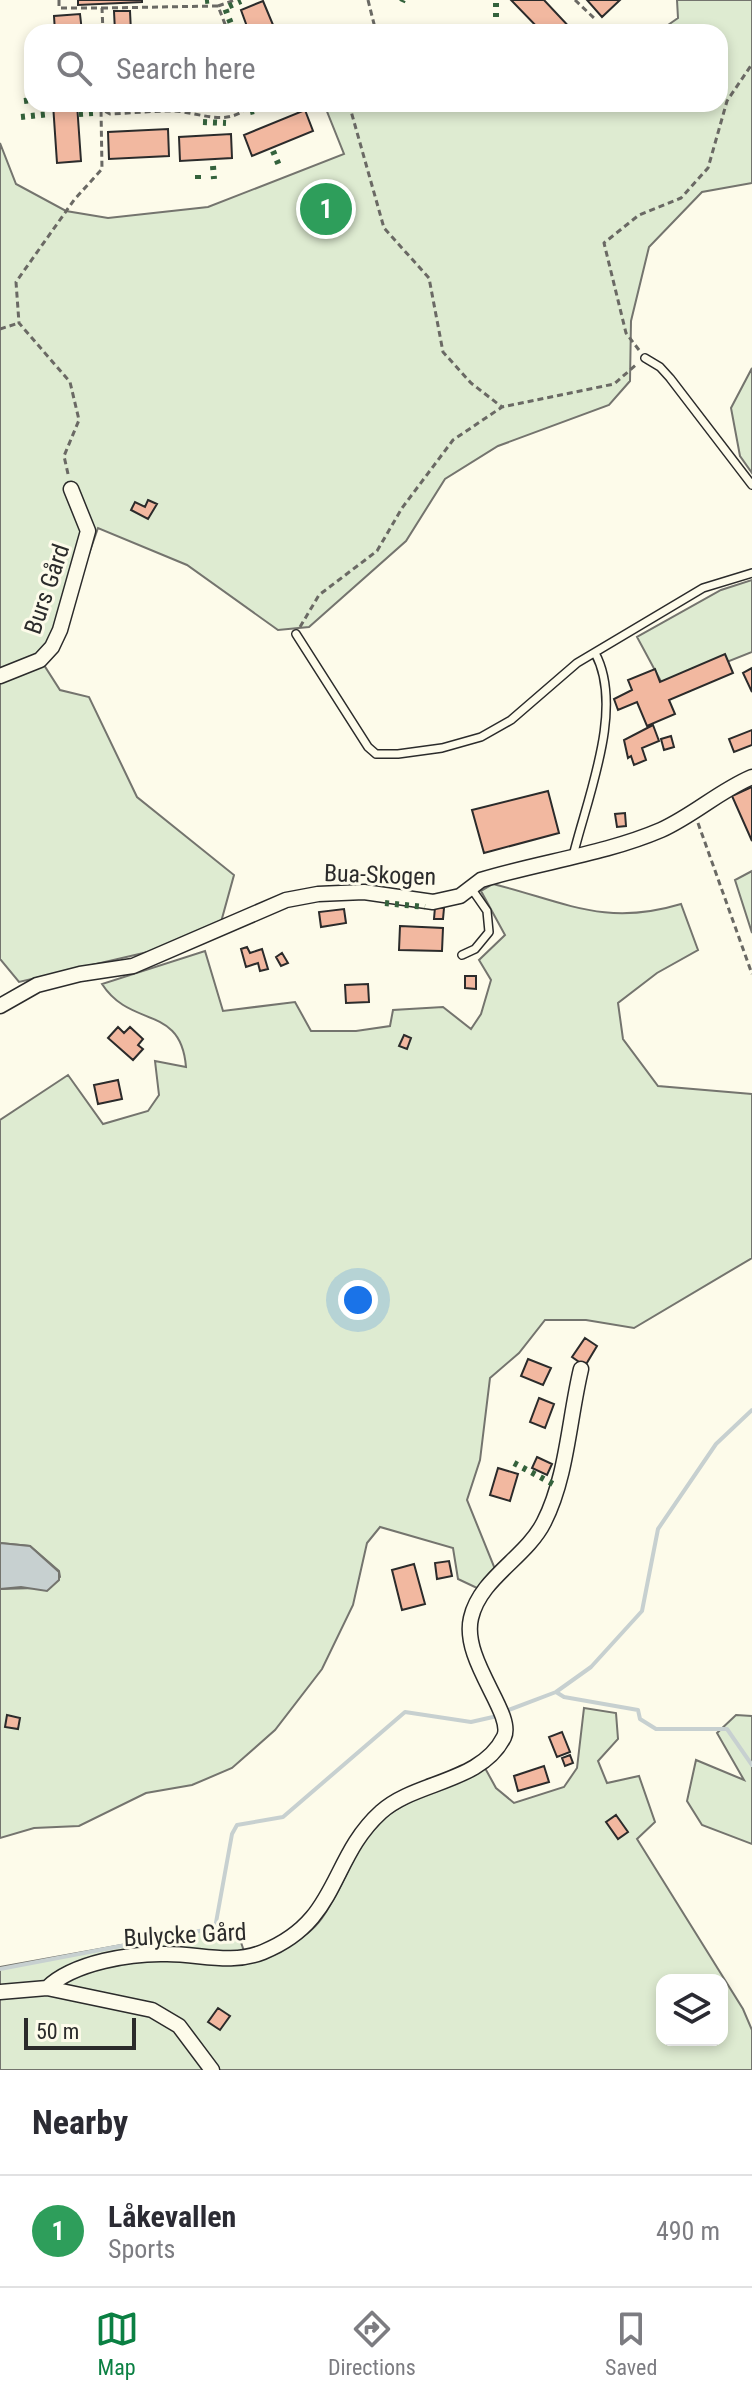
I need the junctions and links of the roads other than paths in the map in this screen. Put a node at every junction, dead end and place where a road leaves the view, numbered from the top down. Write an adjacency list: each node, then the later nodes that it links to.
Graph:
1 (645, 358): 2 (lane)
2 (752, 485)
3 (71, 489): 7 (street, Burs Gård)
4 (752, 573): 6 (lane)
5 (296, 634): 6 (lane)
6 (595, 653): 9 (lane)
7 (0, 676)
8 (752, 777): 9 (street, Bua-Skogen)
9 (573, 856): 10 (street, Bua-Skogen)
10 (470, 888): 11 (lane); 12 (street, Bua-Skogen)
11 (462, 955)
12 (0, 1006)
13 (581, 1369): 14 (street, Bulycke Gård)
14 (47, 1988): 15 (street, Bulycke Gård); 16 (street, Bulycke Gård)
15 (0, 1992)
16 (212, 2070)

